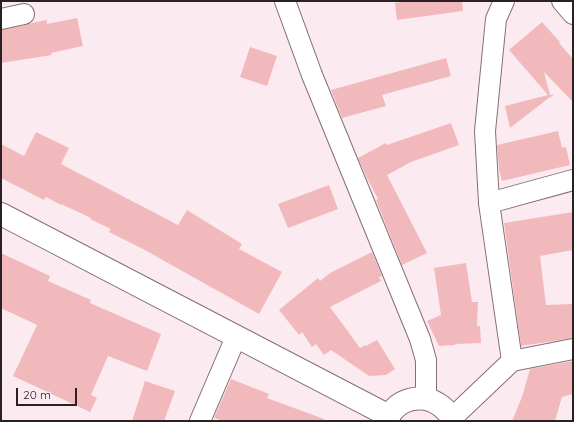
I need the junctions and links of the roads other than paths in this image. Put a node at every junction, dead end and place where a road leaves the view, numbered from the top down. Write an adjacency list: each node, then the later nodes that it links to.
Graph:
1 (285, 1): 13 (street)
2 (504, 1): 8 (street)
3 (562, 1): 5 (street)
4 (24, 14): 6 (street)
5 (573, 14)
6 (1, 18)
7 (573, 180): 8 (street)
8 (489, 203): 12 (street)
9 (1, 214): 10 (street)
10 (236, 337): 14 (street); 16 (street)
11 (573, 349): 12 (street)
12 (512, 361): 15 (street)
13 (426, 399): 14 (street); 15 (street)
14 (388, 419)
15 (452, 419)
16 (200, 421)

